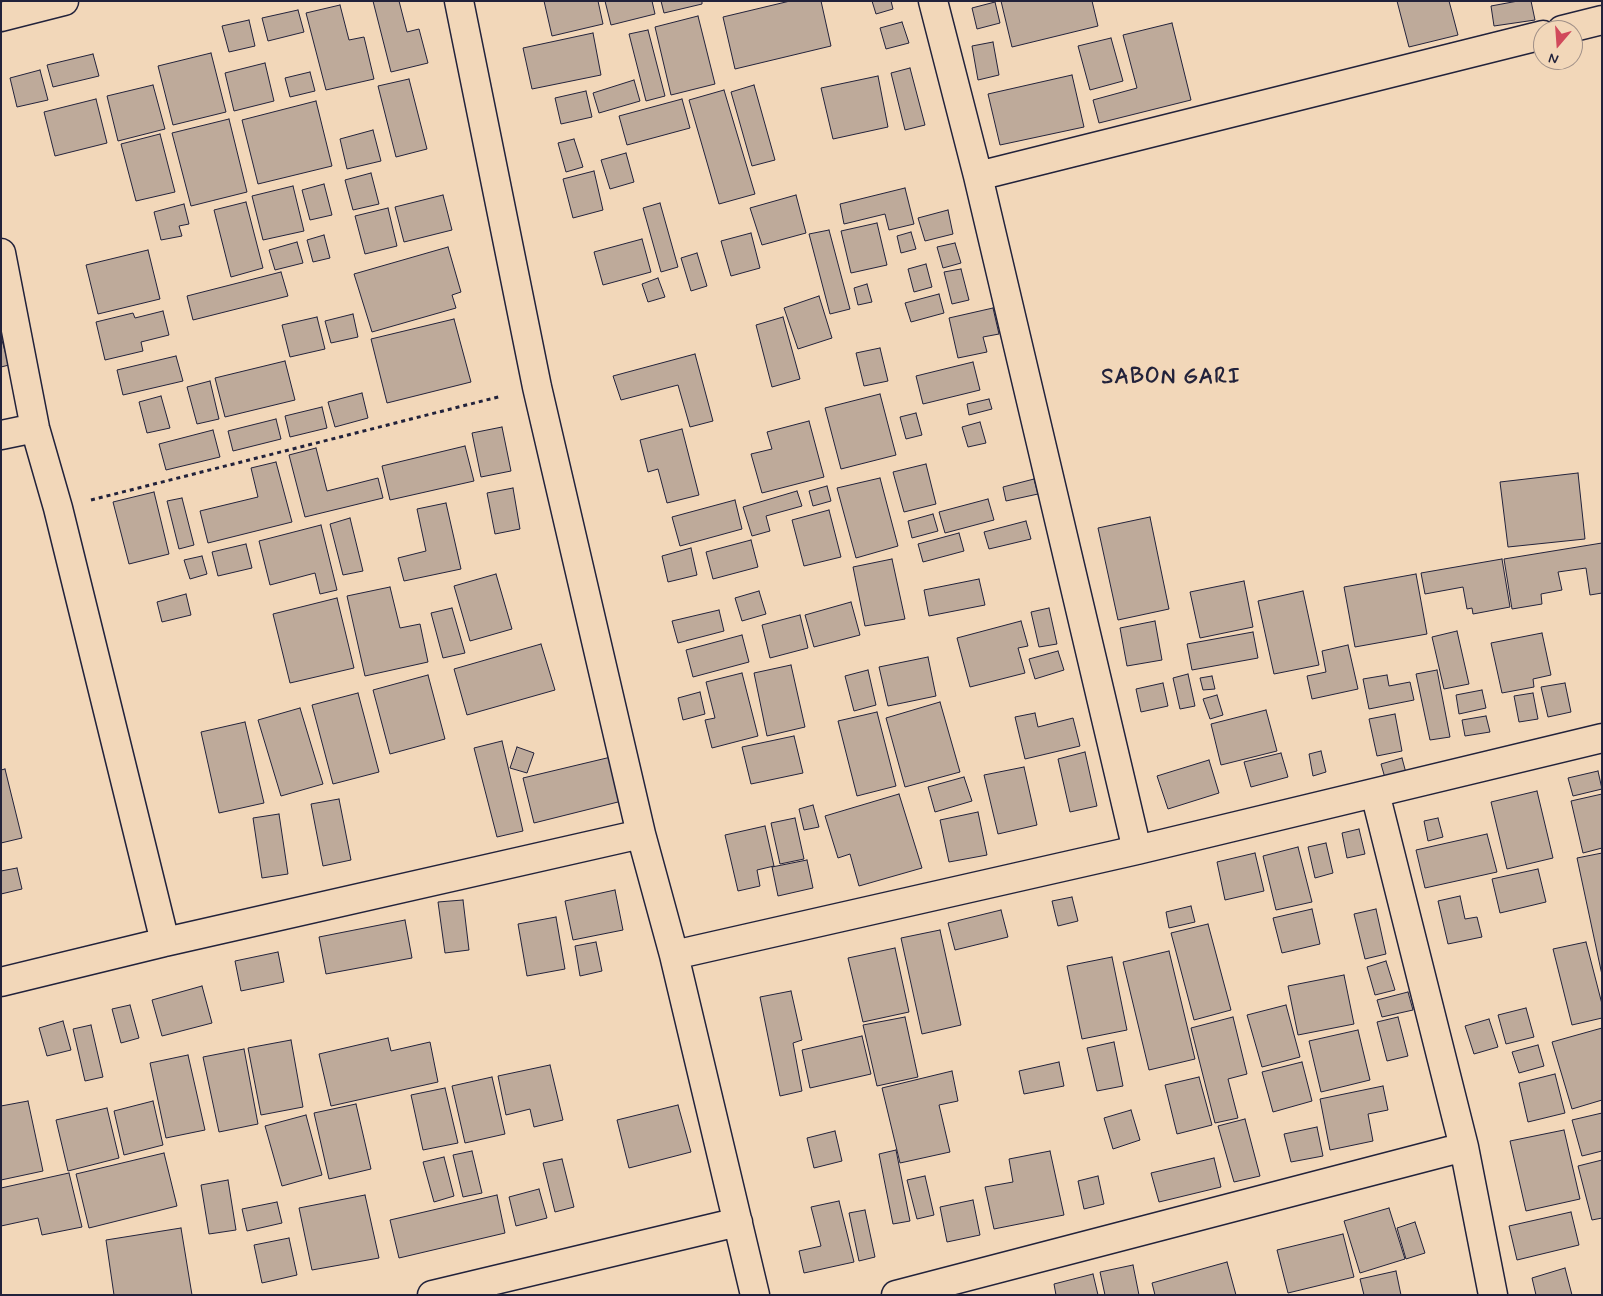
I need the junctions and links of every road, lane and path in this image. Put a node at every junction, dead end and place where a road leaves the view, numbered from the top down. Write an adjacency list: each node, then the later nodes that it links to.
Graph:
1 (64, 1): 4 (street)
2 (459, 1): 10 (street)
3 (933, 1): 8 (street)
4 (1, 17)
5 (1602, 20): 6 (street)
6 (1583, 25)
7 (1533, 37): 8 (street)
8 (978, 176): 17 (street)
9 (1, 253): 11 (street)
10 (537, 388): 13 (path); 16 (street)
11 (36, 428): 12 (street); 13 (street)
12 (1, 435)
13 (58, 508): 18 (street)
14 (1602, 738): 15 (street)
15 (1375, 793): 17 (street); 21 (street)
16 (641, 834): 18 (street); 19 (street)
17 (1137, 850): 19 (street)
18 (164, 942): 20 (street)
19 (674, 955): 22 (street)
20 (1, 982)
21 (1464, 1147): 25 (street); 26 (street)
22 (738, 1222): 23 (street); 24 (street)
23 (432, 1295)
24 (755, 1295)
25 (896, 1295)
26 (1493, 1295)

